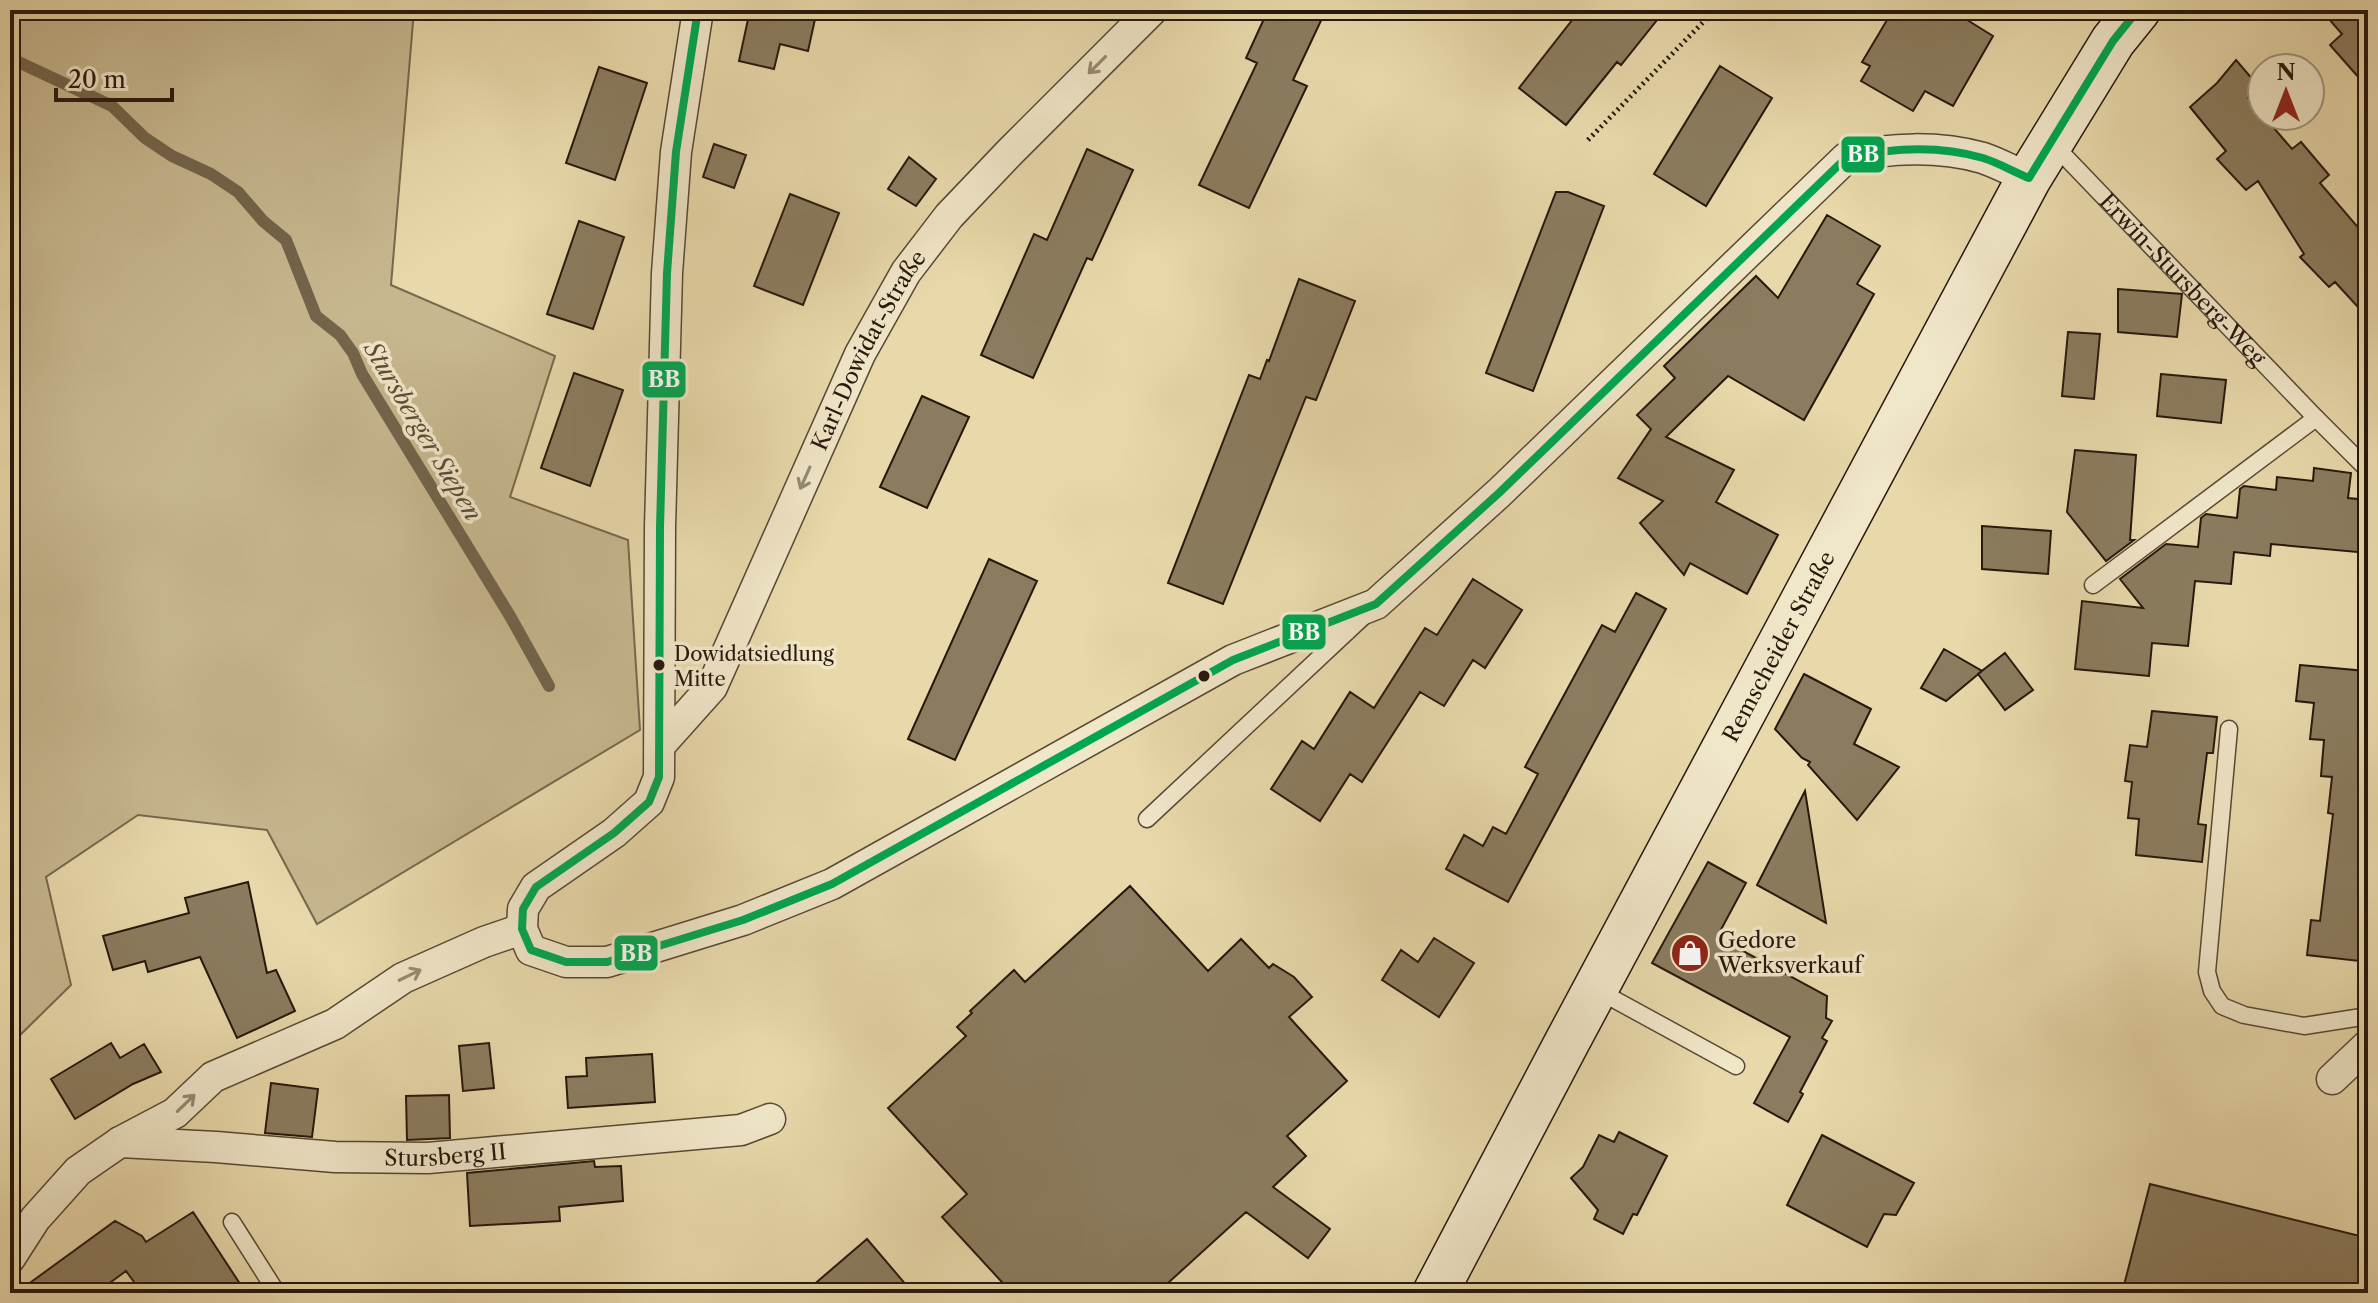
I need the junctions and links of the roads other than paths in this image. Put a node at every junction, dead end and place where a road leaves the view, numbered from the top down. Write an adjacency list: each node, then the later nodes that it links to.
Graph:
1 (698, 10): 10 (street)
2 (1152, 10): 10 (street, Karl-Dowidat-Straße, one-way to 10)
3 (2138, 10): 4 (main road, Remscheider Straße)
4 (2040, 160): 5 (lane, Erwin-Stursberg-Weg); 8 (street); 13 (main road, Remscheider Straße)
5 (2316, 418): 6 (lane, Erwin-Stursberg-Weg); 7 (lane)
6 (2368, 470)
7 (2093, 585)
8 (1376, 604): 11 (lane); 12 (street)
9 (2229, 729): 14 (lane)
10 (661, 744): 12 (street)
11 (1147, 819)
12 (522, 929): 19 (street, one-way to 12)
13 (1595, 989): 16 (lane); 23 (main road, Remscheider Straße)
14 (2368, 1016)
15 (2368, 1045): 17 (street)
16 (1736, 1066)
17 (2332, 1079)
18 (770, 1119): 19 (street, Stursberg II)
19 (120, 1142): 21 (street)
20 (232, 1222): 22 (lane)
21 (10, 1258)
22 (277, 1293)
23 (1435, 1293)

